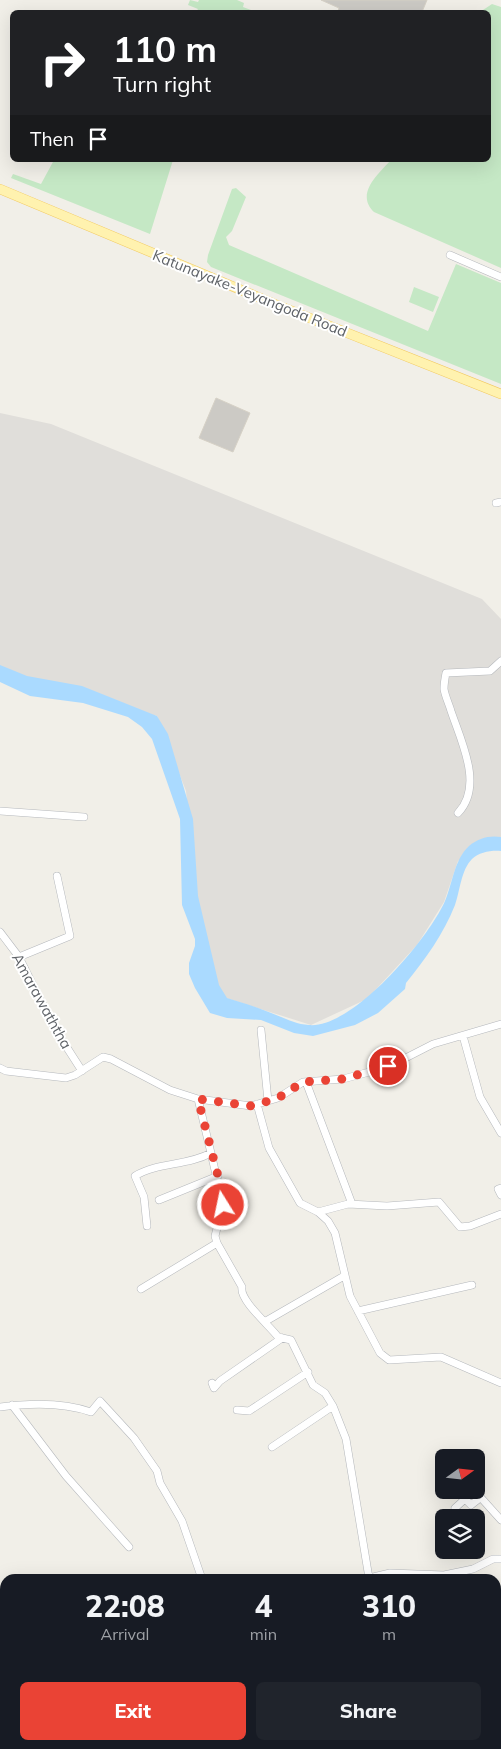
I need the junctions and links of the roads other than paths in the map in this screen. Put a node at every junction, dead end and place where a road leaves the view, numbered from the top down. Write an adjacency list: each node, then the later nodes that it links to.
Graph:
1 (0, 189): 4 (main road, Katunayake-Veyangoda Road)
2 (450, 255): 3 (street)
3 (501, 277)
4 (501, 394)
5 (501, 661): 7 (street)
6 (0, 811): 8 (street)
7 (458, 813)
8 (84, 817)
9 (57, 876): 11 (street)
10 (0, 932): 11 (street, Amarawaththa)
11 (19, 957): 16 (street, Amarawaththa)
12 (501, 1024): 14 (street)
13 (261, 1030): 19 (street)
14 (463, 1036): 17 (street); 21 (street)
15 (0, 1068): 16 (street)
16 (82, 1071): 18 (street)
17 (306, 1082): 19 (street); 27 (street)
18 (198, 1099): 20 (street); 22 (street)
19 (268, 1101): 20 (street)
20 (257, 1104): 28 (street)
21 (501, 1134)
22 (211, 1153): 23 (street); 30 (street)
23 (218, 1176): 26 (street); 31 (street)
24 (501, 1188): 25 (street)
25 (501, 1195)
26 (159, 1200)
27 (352, 1204): 28 (street); 29 (street)
28 (318, 1212): 32 (street)
29 (501, 1214)
30 (147, 1226)
31 (217, 1243): 34 (street); 36 (street)
32 (344, 1276): 35 (street); 36 (street)
33 (472, 1285): 35 (street)
34 (141, 1289)
35 (358, 1311): 40 (street)
36 (266, 1321): 37 (street)
37 (282, 1338): 38 (street); 39 (street)
38 (308, 1372): 42 (street); 44 (street)
39 (212, 1383)
40 (501, 1383)
41 (12, 1405): 43 (street); 52 (street); 54 (street)
42 (333, 1406): 45 (street); 55 (street)
43 (0, 1407)
44 (237, 1410)
45 (272, 1447)
46 (465, 1499): 48 (street)
47 (465, 1499): 50 (street)
48 (479, 1499)
49 (481, 1499): 51 (street)
50 (455, 1508)
51 (501, 1520)
52 (129, 1546)
53 (501, 1559): 58 (street)
54 (200, 1574)
55 (368, 1574)
56 (386, 1574): 57 (street)
57 (404, 1574)
58 (444, 1574)

